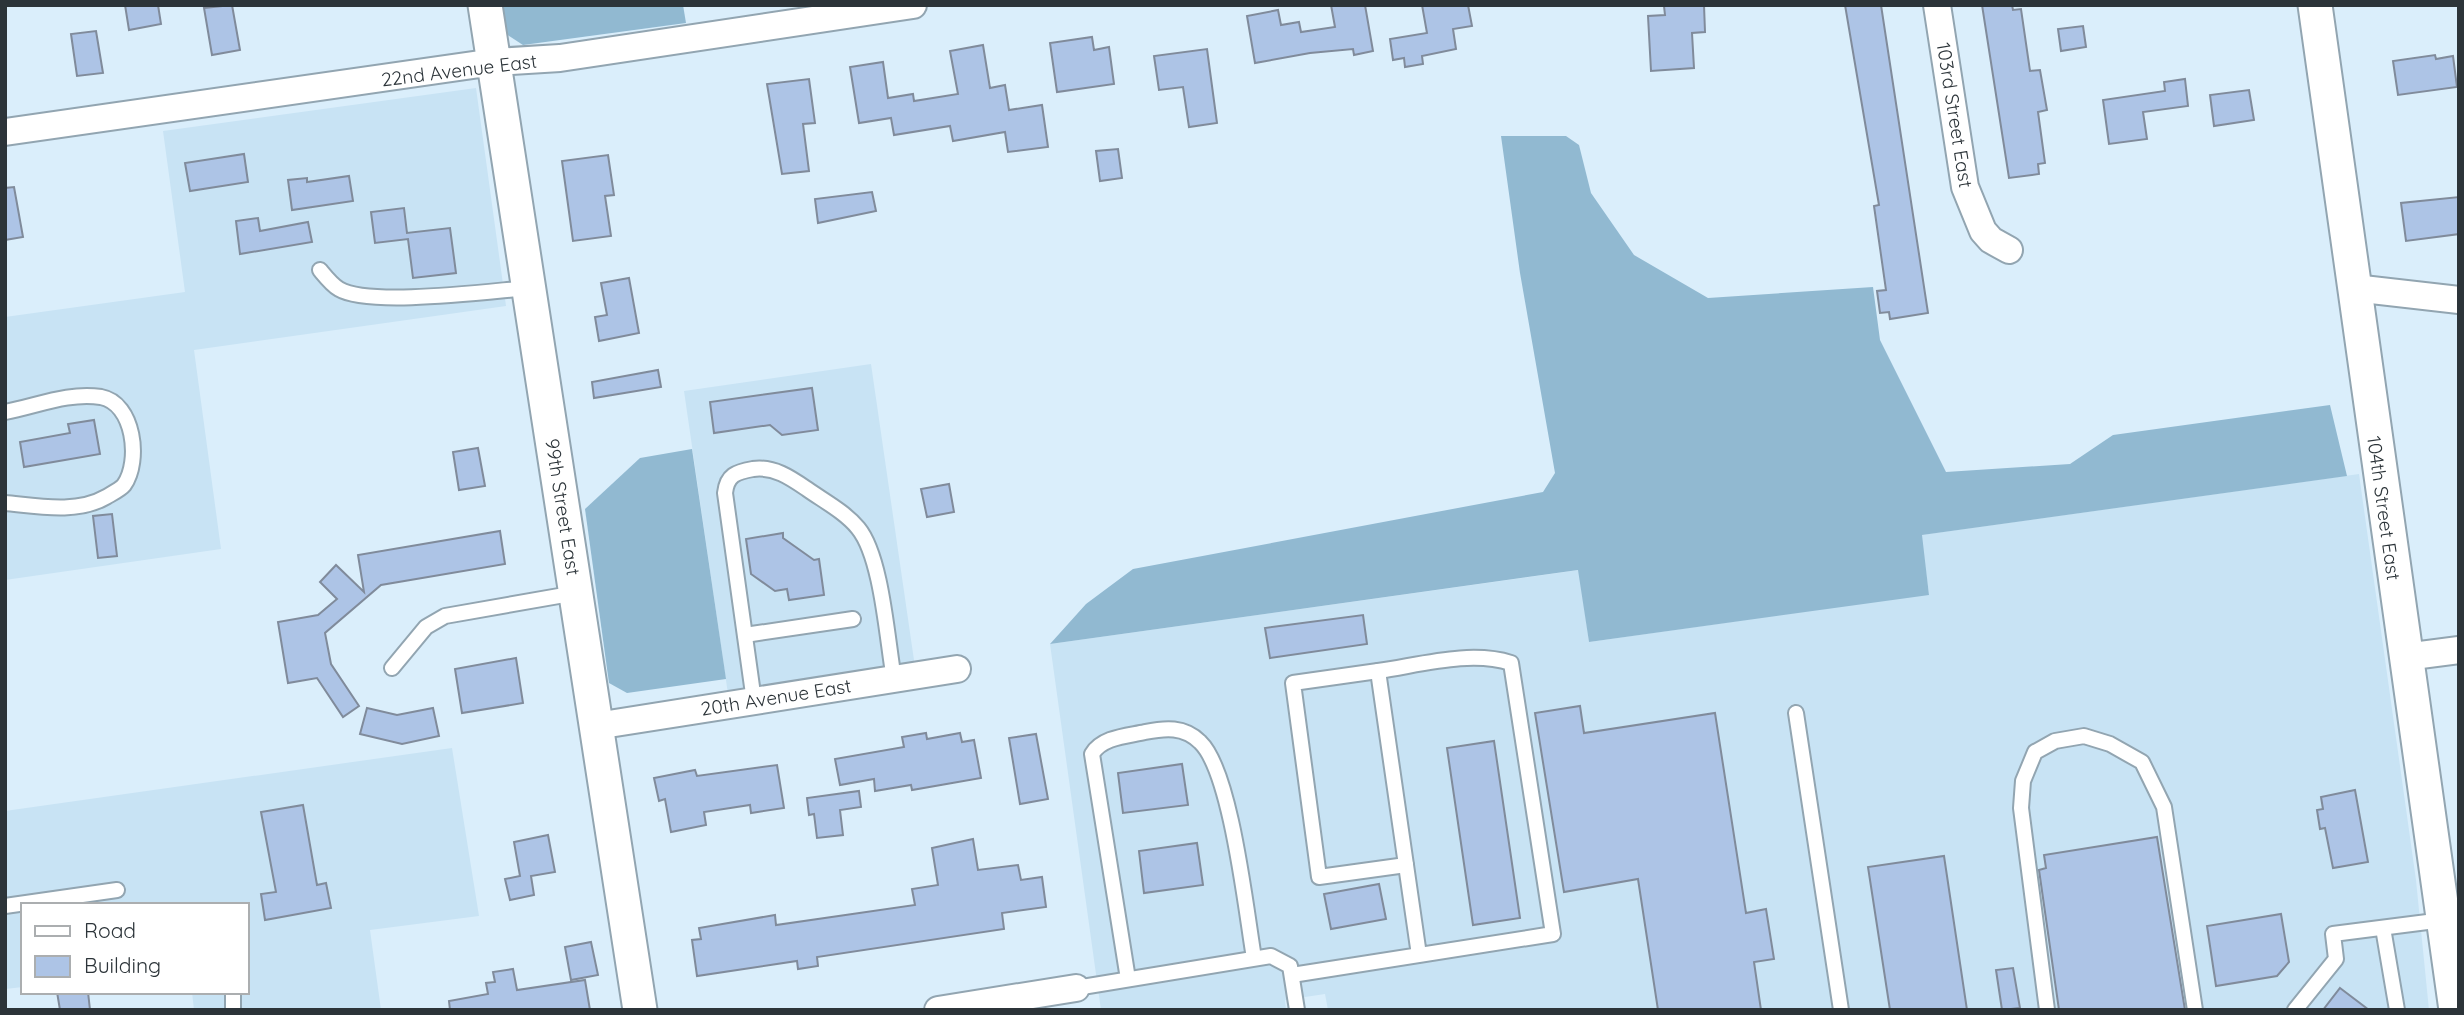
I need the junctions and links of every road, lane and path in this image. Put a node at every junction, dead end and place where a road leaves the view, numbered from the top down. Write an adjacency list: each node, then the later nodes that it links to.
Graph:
1 (485, 5): 5 (street, 99th Street East)
2 (913, 5): 5 (street, 22nd Avenue East)
3 (1937, 5): 7 (street, 103rd Street East)
4 (2315, 5): 10 (street, 104th Street East)
5 (494, 62): 6 (street, 22nd Avenue East); 9 (street, 99th Street East)
6 (5, 132)
7 (2010, 250)
8 (320, 270): 9 (lane)
9 (529, 288): 14 (street, 99th Street East)
10 (2354, 288): 11 (street); 18 (street, 104th Street East)
11 (2459, 300)
12 (5, 412): 13 (lane)
13 (5, 502)
14 (576, 593): 19 (lane); 25 (street, 99th Street East)
15 (853, 619): 16 (lane)
16 (745, 635): 22 (lane); 23 (lane)
17 (2459, 650): 18 (street)
18 (2405, 657): 29 (street, 104th Street East)
19 (392, 668)
20 (957, 669): 22 (street, 20th Avenue East)
21 (1378, 671): 26 (lane); 26 (lane); 31 (lane)
22 (894, 679): 23 (street, 20th Avenue East)
23 (754, 701): 25 (street, 20th Avenue East)
24 (1796, 713): 39 (lane)
25 (596, 726): 37 (street, 99th Street East)
26 (1406, 865): 31 (lane)
27 (117, 890): 28 (lane)
28 (26, 903)
29 (2442, 920): 30 (lane); 44 (street, 104th Street East)
30 (2383, 928): 42 (lane); 43 (lane)
31 (1419, 955): 33 (lane)
32 (1254, 958): 33 (lane); 34 (lane); 34 (lane)
33 (1292, 975): 38 (lane)
34 (1128, 979): 35 (lane)
35 (1076, 988): 36 (street)
36 (950, 1009)
37 (640, 1010)
38 (1297, 1010)
39 (1841, 1010)
40 (2047, 1010): 41 (lane)
41 (2195, 1010)
42 (2295, 1010)
43 (2397, 1010)
44 (2456, 1010)

